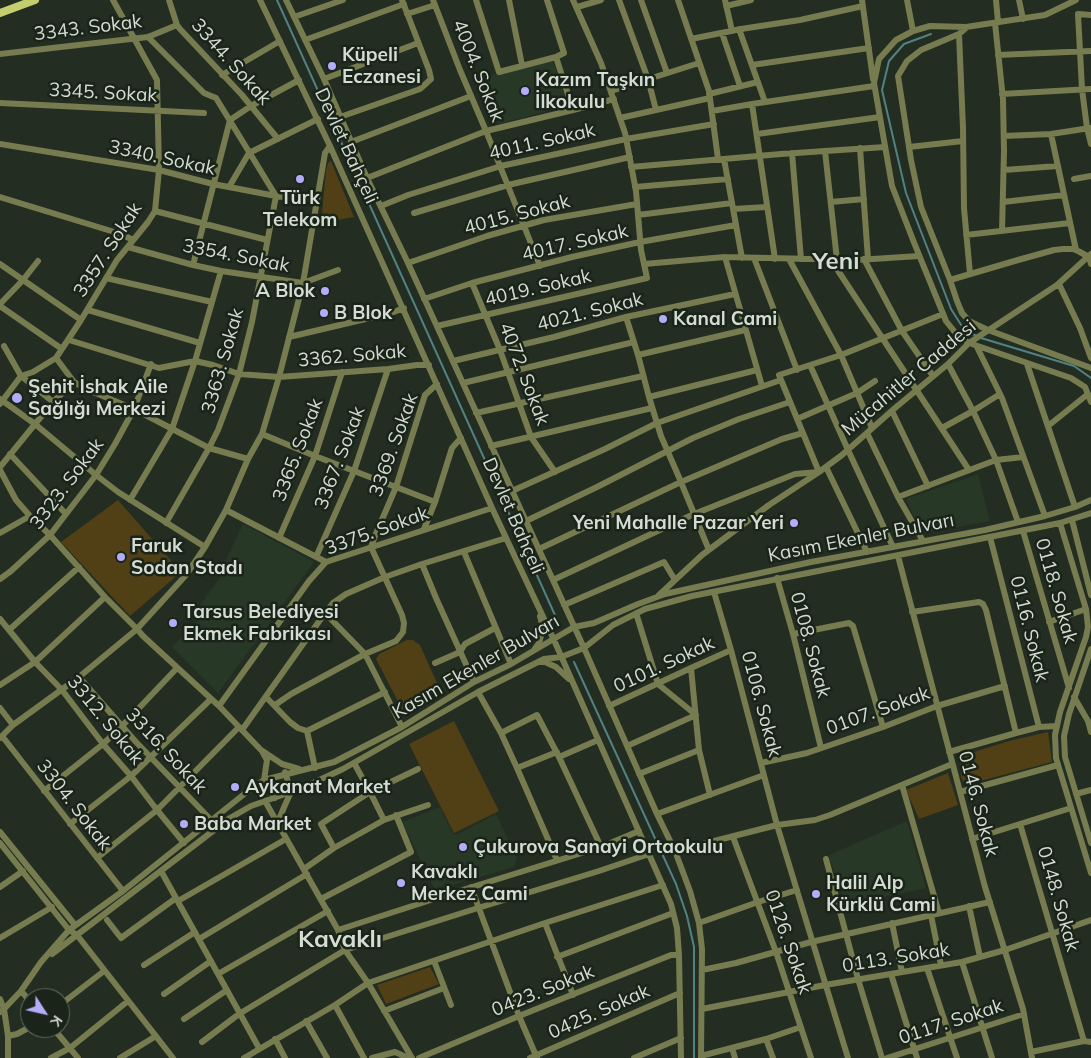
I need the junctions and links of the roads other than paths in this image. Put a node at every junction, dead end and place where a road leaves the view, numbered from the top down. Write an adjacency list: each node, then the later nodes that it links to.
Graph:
1 (35, 0): 25 (main road)
2 (112, 0): 39 (street, 3357. Sokak)
3 (169, 0): 31 (street, 3344. Sokak)
4 (260, 0): 42 (street, Devlet Bahçeli)
5 (286, 0): 28 (street, Devlet Bahçeli)
6 (343, 0): 28 (street)
7 (476, 0): 51 (street)
8 (509, 0): 51 (street)
9 (547, 0): 49 (street)
10 (573, 0): 24 (street)
11 (600, 0): 24 (street)
12 (620, 0): 56 (street)
13 (641, 0): 53 (street)
14 (678, 0): 40 (street)
15 (751, 0): 22 (street)
16 (907, 0): 34 (street)
17 (996, 0): 30 (street)
18 (1019, 0): 29 (street)
19 (1076, 0): 29 (street)
20 (403, 2): 26 (street); 41 (street)
21 (434, 2): 26 (street); 65 (street, 4004. Sokak)
22 (726, 3): 35 (street)
23 (863, 3): 33 (street); 44 (street)
24 (577, 7): 63 (street)
25 (0, 13)
26 (407, 14): 43 (street)
27 (1091, 15): 46 (street)
28 (294, 17): 41 (street, Devlet Bahçeli)
29 (1023, 19): 30 (street)
30 (997, 23): 32 (street); 48 (street)
31 (177, 25): 38 (street, 3343. Sokak); 54 (street, 3344. Sokak)
32 (966, 27): 34 (street); 37 (street)
33 (740, 29): 35 (street); 52 (street)
34 (913, 30): 59 (street)
35 (732, 31): 36 (street)
36 (722, 33): 40 (street); 60 (street)
37 (959, 34): 90 (street); 96 (street)
38 (148, 37): 39 (street, 3343. Sokak); 81 (street)
39 (134, 39): 47 (street, 3343. Sokak); 75 (street, 3357. Sokak)
40 (691, 39): 50 (street)
41 (305, 40): 55 (street, Devlet Bahçeli)
42 (280, 41): 54 (street); 57 (street, Devlet Bahçeli)
43 (418, 43): 55 (street); 78 (street)
44 (869, 48): 52 (street); 59 (street)
45 (1091, 51): 46 (street)
46 (1081, 52): 48 (street); 61 (street)
47 (0, 54)
48 (998, 55): 64 (street)
49 (556, 57): 51 (street); 72 (street)
50 (699, 63): 53 (street); 66 (street)
51 (522, 65)
52 (752, 65): 58 (street)
53 (667, 73): 56 (street)
54 (222, 75): 71 (street, 3344. Sokak)
55 (324, 79): 78 (street, Devlet Bahçeli)
56 (648, 79): 63 (street); 73 (street)
57 (299, 80): 71 (street); 80 (street, Devlet Bahçeli)
58 (758, 82): 60 (street); 68 (street)
59 (874, 85): 68 (street); 77 (street)
60 (740, 86): 66 (street)
61 (1082, 89): 62 (street); 64 (street); 83 (street)
62 (1091, 89)
63 (611, 91): 67 (street)
64 (1002, 94): 87 (street)
65 (470, 96): 84 (street, 4004. Sokak); 91 (street)
66 (710, 96): 73 (street); 74 (street)
67 (614, 99): 72 (street); 79 (street)
68 (765, 102): 70 (street)
69 (0, 103): 75 (street, 3345. Sokak)
70 (752, 104): 74 (street); 85 (street)
71 (251, 106): 81 (street); 88 (street, 3344. Sokak)
72 (573, 110): 84 (street)
73 (656, 110): 79 (street)
74 (712, 110): 82 (street)
75 (157, 111): 76 (street, 3345. Sokak); 107 (street, 3357. Sokak)
76 (204, 113)
77 (880, 117): 85 (street); 95 (street)
78 (340, 118): 91 (street, Devlet Bahçeli)
79 (620, 118): 89 (street)
80 (318, 119): 88 (street); 94 (street, Devlet Bahçeli)
81 (230, 120): 99 (street); 113 (street)
82 (714, 124): 89 (street, 4011. Sokak); 103 (street)
83 (1089, 128): 86 (street); 93 (street)
84 (486, 130): 104 (street, 4004. Sokak); 110 (street)
85 (757, 134): 101 (street)
86 (1051, 134): 87 (street); 105 (street)
87 (1004, 136): 108 (street)
88 (278, 139): 99 (street)
89 (626, 139): 102 (street); 104 (street, 4011. Sokak)
90 (963, 141): 96 (street); 136 (street)
91 (351, 142): 110 (street, Devlet Bahçeli)
92 (0, 144): 107 (street, 3340. Sokak)
93 (1091, 144)
94 (330, 146): 121 (street); 173 (street, Devlet Bahçeli)
95 (885, 147): 97 (street); 142 (street)
96 (909, 147): 165 (street)
97 (860, 148): 98 (street); 120 (street)
98 (825, 151): 100 (street); 122 (street)
99 (249, 153): 115 (street); 118 (street)
100 (792, 153): 101 (street); 149 (street)
101 (760, 156): 103 (street); 127 (street)
102 (630, 157): 106 (street); 114 (street)
103 (721, 159): 106 (street); 111 (street)
104 (500, 166): 114 (street, 4004. Sokak); 125 (street, 4011. Sokak)
105 (1058, 166): 108 (street); 117 (street)
106 (632, 167): 116 (street)
107 (159, 170): 113 (street, 3340. Sokak); 128 (street, 3357. Sokak)
108 (1004, 170): 123 (street)
109 (1091, 176): 112 (street)
110 (367, 178): 125 (street, Devlet Bahçeli)
111 (728, 179): 116 (street); 126 (street)
112 (1074, 179)
113 (214, 184): 115 (street, 3340. Sokak); 131 (street)
114 (508, 186): 129 (street); 134 (street, 4004. Sokak)
115 (229, 187): 118 (street, 3340. Sokak)
116 (635, 187): 124 (street)
117 (1064, 195): 123 (street); 132 (street)
118 (276, 196): 121 (street, 3340. Sokak); 138 (street, 3363. Sokak)
119 (0, 197): 137 (street)
120 (864, 199): 122 (street); 150 (street)
121 (317, 200): 166 (street)
122 (831, 202): 151 (street)
123 (1003, 202): 135 (street)
124 (637, 204): 130 (street); 134 (street, 4015. Sokak)
125 (381, 206): 153 (street, Devlet Bahçeli)
126 (732, 206): 127 (street); 130 (street); 133 (street)
127 (768, 207): 147 (street)
128 (155, 211): 131 (street); 137 (street, 3357. Sokak)
129 (414, 213)
130 (638, 214): 139 (street)
131 (204, 223): 138 (street); 157 (street)
132 (1070, 223): 135 (street); 141 (street)
133 (736, 225): 139 (street, 4017. Sokak); 145 (street)
134 (524, 226): 153 (street, 4015. Sokak); 158 (street, 4004. Sokak)
135 (1002, 231): 136 (street)
136 (966, 235): 161 (street)
137 (133, 240): 140 (street, 3357. Sokak)
138 (267, 240): 162 (street, 3363. Sokak)
139 (640, 242): 155 (street); 158 (street, 4017. Sokak)
140 (128, 247): 157 (street, 3354. Sokak); 163 (street, 3357. Sokak)
141 (1076, 250): 143 (street); 161 (street)
142 (919, 256): 150 (street); 175 (street)
143 (1090, 256): 156 (street); 168 (street, Mücahitler Caddesi)
144 (725, 257): 145 (street); 155 (street); 169 (street)
145 (742, 258): 146 (street)
146 (754, 258): 147 (street); 207 (street)
147 (774, 259): 148 (street)
148 (789, 259): 149 (street); 193 (street)
149 (801, 259): 151 (street)
150 (866, 259): 151 (street); 182 (street)
151 (834, 260): 184 (street)
152 (38, 261): 164 (street)
153 (408, 263): 170 (street, Devlet Bahçeli)
154 (0, 264): 164 (street)
155 (644, 264): 176 (street, 4019. Sokak)
156 (1091, 264)
157 (193, 265): 160 (street, 3354. Sokak)
158 (540, 266): 167 (street, 4017. Sokak)
159 (338, 270): 166 (street, 3354. Sokak)
160 (221, 271): 162 (street, 3354. Sokak); 171 (street)
161 (970, 274): 165 (street)
162 (260, 277): 166 (street, 3354. Sokak); 210 (street, 3363. Sokak)
163 (106, 278): 171 (street); 174 (street, 3357. Sokak)
164 (24, 280): 172 (street); 178 (street)
165 (950, 280): 181 (street)
166 (303, 283): 183 (street)
167 (472, 283): 170 (street, 4017. Sokak); 176 (street, 4072. Sokak)
168 (1059, 284): 181 (street, Mücahitler Caddesi); 196 (street)
169 (735, 294): 177 (street, 4021. Sokak); 180 (street)
170 (424, 299): 179 (street, Devlet Bahçeli)
171 (212, 302): 187 (street)
172 (0, 305): 191 (street)
173 (404, 308): 183 (street); 202 (street, Devlet Bahçeli)
174 (88, 310): 178 (street, 3357. Sokak); 187 (street)
175 (943, 314): 182 (street); 188 (street)
176 (486, 316): 179 (street, 4019. Sokak); 192 (street, 4072. Sokak)
177 (626, 317): 186 (street); 192 (street, 4021. Sokak)
178 (81, 320): 185 (street, 3357. Sokak)
179 (436, 326): 198 (street, Devlet Bahçeli)
180 (745, 330): 194 (street); 206 (street)
181 (988, 330): 188 (street, Mücahitler Caddesi); 204 (street)
182 (902, 331): 184 (street); 213 (street)
183 (290, 336): 214 (street)
184 (883, 339): 193 (street); 221 (street)
185 (69, 340): 191 (street, 3357. Sokak); 199 (street)
186 (634, 342): 194 (street); 209 (street)
187 (200, 343): 197 (street)
188 (969, 343): 190 (street); 200 (street, Mücahitler Caddesi)
189 (4, 346): 211 (street)
190 (977, 347): 201 (street); 223 (street)
191 (62, 349): 195 (street, 3357. Sokak)
192 (500, 350): 198 (street, 4021. Sokak); 209 (street, 4072. Sokak)
193 (841, 354): 203 (street); 222 (street)
194 (638, 355): 212 (street)
195 (56, 358): 211 (street, 3357. Sokak); 217 (street)
196 (1091, 358)
197 (195, 361): 199 (street); 210 (street, 3362. Sokak); 242 (street)
198 (452, 361): 218 (street, Devlet Bahçeli)
199 (151, 364): 233 (street, 3323. Sokak)
200 (948, 364): 213 (street, Mücahitler Caddesi); 235 (street)
201 (1027, 364): 224 (street); 240 (street)
202 (429, 365): 205 (street, 3362. Sokak); 219 (street, Devlet Bahçeli)
203 (810, 365): 207 (street); 231 (street)
204 (1091, 368)
205 (388, 369): 208 (street, 3362. Sokak); 260 (street, 3367. Sokak)
206 (757, 370): 220 (street); 225 (street)
207 (797, 370): 215 (street)
208 (342, 372): 214 (street, 3362. Sokak); 253 (street, 3365. Sokak)
209 (508, 372): 218 (street); 230 (street, 4072. Sokak)
210 (239, 374): 214 (street, 3362. Sokak); 249 (street, 3363. Sokak)
211 (21, 376): 226 (street, 3357. Sokak); 227 (street)
212 (643, 376): 225 (street); 230 (street)
213 (933, 376): 221 (street, Mücahitler Caddesi)
214 (279, 377): 245 (street)
215 (780, 380): 220 (street); 228 (street)
216 (875, 381): 222 (street)
217 (74, 382): 227 (street); 233 (street)
218 (462, 383): 236 (street, Devlet Bahçeli)
219 (437, 384): 247 (street, Devlet Bahçeli); 266 (street, 3369. Sokak)
220 (762, 386): 238 (street)
221 (917, 390): 234 (street, Mücahitler Caddesi); 241 (street)
222 (857, 393): 231 (street); 243 (street)
223 (1000, 394): 235 (street); 254 (street)
224 (1088, 394): 229 (street); 240 (street)
225 (649, 397): 232 (street)
226 (1, 402): 239 (street)
227 (53, 402): 239 (street)
228 (790, 402): 237 (street); 251 (street)
229 (1091, 402)
230 (519, 404): 236 (street); 246 (street, 4072. Sokak)
231 (828, 405): 237 (street); 250 (street)
232 (652, 408): 238 (street); 246 (street)
233 (134, 409): 242 (street); 263 (street, 3323. Sokak)
234 (892, 411): 243 (street, Mücahitler Caddesi); 265 (street)
235 (973, 412): 241 (street); 256 (street)
236 (476, 413): 248 (street, Devlet Bahçeli)
237 (797, 419): 244 (street)
238 (657, 423): 251 (street); 261 (street)
239 (35, 424): 252 (street); 263 (street)
240 (1048, 426): 272 (street)
241 (942, 428): 259 (street)
242 (172, 429): 249 (street); 269 (street)
243 (869, 430): 250 (street, Mücahitler Caddesi); 268 (street)
244 (803, 433): 262 (street); 264 (street)
245 (262, 434): 253 (street); 255 (street)
246 (531, 437): 248 (street); 261 (street, 4072. Sokak)
247 (462, 438): 271 (street); 273 (street, Devlet Bahçeli)
248 (492, 446): 267 (street, Devlet Bahçeli)
249 (209, 448): 255 (street); 283 (street, 3363. Sokak)
250 (848, 450): 257 (street, Mücahitler Caddesi); 295 (street)
251 (667, 451): 264 (street); 281 (street)
252 (10, 454): 258 (street); 276 (street)
253 (315, 456): 260 (street); 290 (street, 3365. Sokak)
254 (1023, 457): 256 (street); 279 (street)
255 (248, 459): 274 (street)
256 (996, 460): 259 (street); 282 (street)
257 (826, 467): 262 (street, Mücahitler Caddesi); 299 (street)
258 (0, 469): 278 (street)
259 (969, 470): 265 (street)
260 (354, 471): 266 (street); 301 (street, 3367. Sokak)
261 (555, 472): 267 (street)
262 (819, 472): 277 (street); 297 (street, Mücahitler Caddesi)
263 (96, 475): 269 (street); 276 (street, 3323. Sokak)
264 (681, 482): 277 (street); 296 (street)
265 (928, 486): 268 (street)
266 (396, 487): 271 (street); 294 (street, 3369. Sokak)
267 (512, 491): 281 (street, Devlet Bahçeli)
268 (898, 497): 292 (street)
269 (130, 500): 283 (street)
270 (1091, 500): 272 (street, Kasım Ekenler Bulvarı)
271 (435, 502): 285 (street)
272 (1075, 507): 279 (street, Kasım Ekenler Bulvarı)
273 (492, 508): 285 (street, 3375. Sokak); 291 (street, Devlet Bahçeli)
274 (226, 510): 290 (street); 293 (street)
275 (1091, 513): 280 (street, Kasım Ekenler Bulvarı)
276 (66, 514): 288 (street, 3323. Sokak)
277 (694, 514): 297 (street); 308 (street)
278 (30, 516): 287 (street); 288 (street)
279 (1044, 516): 282 (street, Kasım Ekenler Bulvarı)
280 (1072, 520): 284 (street, Kasım Ekenler Bulvarı); 311 (street)
281 (526, 521): 296 (street, Devlet Bahçeli)
282 (1018, 522): 292 (street, Kasım Ekenler Bulvarı)
283 (166, 523): 293 (street)
284 (1060, 524): 286 (street, Kasım Ekenler Bulvarı); 316 (street)
285 (424, 529): 294 (street, 3375. Sokak)
286 (1023, 531): 289 (street, Kasım Ekenler Bulvarı); 321 (street, 0118. Sokak)
287 (0, 533)
288 (50, 535): 304 (street); 307 (street, 3323. Sokak)
289 (990, 537): 300 (street, Kasım Ekenler Bulvarı); 367 (street, 0116. Sokak)
290 (279, 538): 301 (street)
291 (506, 538): 298 (street); 315 (street, Devlet Bahçeli)
292 (923, 541): 295 (street, Kasım Ekenler Bulvarı)
293 (205, 547): 324 (street)
294 (371, 547): 302 (street, 3375. Sokak); 305 (street)
295 (893, 547): 299 (street, Kasım Ekenler Bulvarı)
296 (539, 550): 308 (street, Devlet Bahçeli)
297 (709, 550): 309 (street, Mücahitler Caddesi)
298 (464, 552): 303 (street); 322 (street)
299 (867, 552): 313 (street, Kasım Ekenler Bulvarı)
300 (898, 556): 306 (street, Kasım Ekenler Bulvarı); 317 (street, 0146. Sokak)
301 (316, 557): 302 (street)
302 (326, 562): 355 (street, 3375. Sokak)
303 (422, 564): 305 (street); 332 (street)
304 (79, 567): 312 (street); 325 (street)
305 (385, 577): 318 (street); 333 (street)
306 (778, 578): 310 (street, Kasım Ekenler Bulvarı); 326 (street, 0108. Sokak)
307 (0, 579)
308 (553, 580): 314 (street, Devlet Bahçeli)
309 (675, 580): 313 (street, Mücahitler Caddesi); 314 (street)
310 (714, 592): 319 (street, Kasım Ekenler Bulvarı); 330 (street, 0106. Sokak)
311 (1091, 595)
312 (105, 597): 324 (street); 335 (street)
313 (656, 597): 323 (street, Kasım Ekenler Bulvarı)
314 (564, 605): 323 (street, Devlet Bahçeli)
315 (539, 608): 327 (street, Devlet Bahçeli); 331 (street)
316 (1086, 609): 321 (street); 347 (street)
317 (912, 612): 346 (street); 357 (street, 0146. Sokak)
318 (325, 613): 333 (street); 351 (street)
319 (636, 613): 328 (street, Kasım Ekenler Bulvarı); 345 (street)
320 (0, 619): 325 (street, 3312. Sokak)
321 (1049, 622): 347 (street, 0118. Sokak)
322 (495, 628): 332 (street); 338 (street)
323 (574, 628): 327 (street, Kasım Ekenler Bulvarı); 328 (street, Devlet Bahçeli)
324 (137, 629): 339 (street); 341 (street)
325 (9, 630): 335 (street, 3312. Sokak)
326 (793, 634): 365 (street); 376 (street, 0108. Sokak)
327 (554, 640): 331 (street, Kasım Ekenler Bulvarı); 334 (street, Devlet Bahçeli)
328 (584, 648): 334 (street, Kasım Ekenler Bulvarı); 356 (street, Devlet Bahçeli)
329 (1091, 649): 352 (street)
330 (731, 650): 340 (street, 0101. Sokak); 383 (street, 0106. Sokak)
331 (533, 651): 338 (street, Kasım Ekenler Bulvarı)
332 (460, 652): 336 (street); 342 (street)
333 (365, 654): 349 (street); 354 (street)
334 (561, 657): 337 (street, Kasım Ekenler Bulvarı); 343 (street, Devlet Bahçeli)
335 (35, 662): 344 (street); 348 (street, 3312. Sokak)
336 (435, 663)
337 (534, 663): 343 (street); 350 (street, Kasım Ekenler Bulvarı)
338 (511, 664): 342 (street, Kasım Ekenler Bulvarı)
339 (177, 668): 353 (street); 362 (street)
340 (691, 668): 345 (street, 0101. Sokak); 359 (street)
341 (79, 678): 348 (street); 362 (street, 3316. Sokak)
342 (474, 682): 364 (street, Kasım Ekenler Bulvarı)
343 (573, 683): 373 (street, Devlet Bahçeli)
344 (0, 684)
345 (658, 684): 356 (street, 0101. Sokak); 359 (street)
346 (1005, 686): 357 (street, 0107. Sokak); 369 (street)
347 (1068, 688): 363 (street)
348 (62, 690): 361 (street); 374 (street, 3312. Sokak)
349 (385, 692): 364 (street); 368 (street)
350 (478, 692): 371 (street); 382 (street, Kasım Ekenler Bulvarı)
351 (266, 697): 354 (street); 366 (street)
352 (1074, 698): 360 (street); 403 (street)
353 (211, 699): 355 (street); 381 (street)
354 (274, 705): 368 (street)
355 (219, 706): 366 (street)
356 (609, 706): 375 (street, Devlet Bahçeli)
357 (937, 706): 365 (street, 0107. Sokak); 379 (street, 0146. Sokak)
358 (0, 708): 361 (street)
359 (696, 715): 375 (street); 378 (street)
360 (1089, 720): 370 (street)
361 (13, 725): 372 (street)
362 (122, 726): 374 (street); 381 (street, 3316. Sokak)
363 (1057, 726): 367 (street); 386 (street)
364 (402, 727): 387 (street, Kasım Ekenler Bulvarı)
365 (884, 727): 376 (street, 0107. Sokak)
366 (240, 728): 377 (street); 397 (street)
367 (1039, 728): 369 (street)
368 (308, 731): 387 (street)
369 (1016, 732): 379 (street)
370 (1091, 732)
371 (501, 733): 380 (street); 388 (street)
372 (1, 737): 399 (street, 3304. Sokak)
373 (598, 740): 380 (street); 418 (street, Devlet Bahçeli)
374 (103, 744): 394 (street, 3312. Sokak); 399 (street)
375 (626, 746): 392 (street, Devlet Bahçeli)
376 (821, 748): 383 (street, 0107. Sokak)
377 (261, 750): 384 (street); 395 (street)
378 (699, 750): 392 (street); 404 (street)
379 (949, 752): 385 (street, 0146. Sokak)
380 (558, 755): 388 (street); 426 (street)
381 (151, 758): 394 (street); 397 (street, 3316. Sokak)
382 (354, 763): 400 (street, Kasım Ekenler Bulvarı); 401 (street)
383 (761, 763): 393 (street, 0106. Sokak)
384 (282, 764): 390 (street); 391 (street)
385 (952, 764): 396 (street); 402 (street, 0146. Sokak)
386 (1058, 766): 402 (street); 408 (street)
387 (315, 768): 390 (street, Kasım Ekenler Bulvarı)
388 (517, 768): 432 (street)
389 (418, 769): 401 (street)
390 (305, 770): 391 (street, Kasım Ekenler Bulvarı)
391 (286, 774): 395 (street, Kasım Ekenler Bulvarı); 400 (street)
392 (639, 774): 410 (street, Devlet Bahçeli)
393 (764, 775): 404 (street); 416 (street, 0106. Sokak)
394 (131, 776): 409 (street, 3312. Sokak); 414 (street)
395 (264, 780): 405 (street); 413 (street, Kasım Ekenler Bulvarı)
396 (902, 785): 416 (street); 451 (street)
397 (179, 788): 409 (street); 413 (street, 3316. Sokak)
398 (1091, 790): 403 (street)
399 (44, 791): 414 (street, 3304. Sokak)
400 (291, 792): 405 (street, Kasım Ekenler Bulvarı); 417 (street)
401 (370, 792): 412 (street); 427 (street)
402 (960, 792): 422 (street, 0146. Sokak)
403 (1076, 794): 423 (street)
404 (710, 795): 410 (street)
405 (275, 798): 406 (street, Kasım Ekenler Bulvarı)
406 (265, 801): 417 (street); 434 (street, Kasım Ekenler Bulvarı)
407 (428, 805): 411 (street)
408 (1071, 808): 415 (street); 436 (street)
409 (157, 810): 424 (street, 3312. Sokak); 430 (street)
410 (657, 814): 428 (street, Devlet Bahçeli)
411 (396, 815): 412 (street); 443 (street)
412 (384, 820): 427 (street)
413 (212, 822): 424 (street, Kasım Ekenler Bulvarı)
414 (70, 824): 430 (street, 3304. Sokak)
415 (1020, 824): 422 (street); 463 (street, 0148. Sokak)
416 (777, 825): 420 (street); 440 (street, 0106. Sokak)
417 (280, 828): 421 (street)
418 (639, 831): 426 (street); 429 (street, Devlet Bahçeli)
419 (0, 832): 458 (street)
420 (734, 837): 428 (street); 444 (street, 0126. Sokak)
421 (286, 838): 435 (street); 442 (street)
422 (972, 839): 445 (street, 0146. Sokak)
423 (1091, 843)
424 (184, 844): 441 (street, Kasım Ekenler Bulvarı)
425 (1, 846): 433 (street)
426 (601, 847): 432 (street)
427 (334, 848): 435 (street)
428 (675, 851): 456 (street, Devlet Bahçeli)
429 (649, 854): 437 (street, Devlet Bahçeli); 448 (street)
430 (97, 858): 441 (street, 3304. Sokak)
431 (826, 859): 462 (street)
432 (557, 860): 439 (street)
433 (23, 871): 438 (street); 447 (street)
434 (161, 871): 442 (street); 464 (street, Kasım Ekenler Bulvarı)
435 (305, 872): 443 (street); 466 (street)
436 (1091, 873)
437 (663, 886): 450 (street, Devlet Bahçeli); 455 (street)
438 (0, 887)
439 (471, 887): 448 (street); 460 (street)
440 (797, 890): 444 (street); 468 (street, 0106. Sokak)
441 (123, 891): 458 (street, Kasım Ekenler Bulvarı)
442 (177, 899): 453 (street); 461 (street)
443 (321, 899): 449 (street)
444 (758, 902): 456 (street); 471 (street, 0126. Sokak)
445 (990, 902): 446 (street); 470 (street, 0146. Sokak)
446 (969, 906): 451 (street); 474 (street)
447 (52, 907): 459 (street); 465 (street)
448 (478, 908): 467 (street); 469 (street)
449 (328, 911): 460 (street); 485 (street)
450 (673, 912): 472 (street, Devlet Bahçeli); 473 (street)
451 (939, 913): 452 (street)
452 (931, 915): 457 (street); 480 (street)
453 (107, 920)
454 (1091, 920): 463 (street, 0113. Sokak)
455 (545, 923): 467 (street); 473 (street)
456 (699, 923): 482 (street, Devlet Bahçeli)
457 (892, 923): 462 (street); 484 (street)
458 (75, 925): 459 (street, Kasım Ekenler Bulvarı); 464 (street)
459 (69, 930): 464 (street); 477 (street, Kasım Ekenler Bulvarı)
460 (338, 930): 469 (street)
461 (195, 932): 466 (street); 479 (street)
462 (846, 934): 468 (street); 487 (street)
463 (1052, 934): 470 (street, 0113. Sokak); 521 (street, 0148. Sokak)
464 (77, 936): 477 (street, Kasım Ekenler Bulvarı); 483 (street)
465 (0, 938)
466 (199, 939): 475 (street)
467 (491, 942): 476 (street); 508 (street)
468 (811, 942): 471 (street); 489 (street, 0106. Sokak)
469 (345, 950): 488 (street); 506 (street)
470 (1005, 950): 474 (street, 0113. Sokak); 507 (street, 0146. Sokak)
471 (776, 952): 482 (street); 494 (street, 0126. Sokak)
472 (679, 955): 495 (street, Devlet Bahçeli); 497 (street, 0423. Sokak)
473 (557, 957): 497 (street)
474 (980, 957): 478 (street, 0113. Sokak)
475 (211, 961): 485 (street); 496 (street)
476 (434, 961): 488 (street); 491 (street)
477 (41, 962): 490 (street)
478 (962, 962): 480 (street, 0113. Sokak); 512 (street)
479 (144, 965)
480 (941, 965): 481 (street, 0113. Sokak)
481 (928, 968): 484 (street, 0113. Sokak); 518 (street)
482 (702, 970): 504 (street, Devlet Bahçeli)
483 (104, 971): 498 (street); 500 (street)
484 (902, 972): 486 (street, 0113. Sokak)
485 (218, 974): 492 (street)
486 (891, 974): 487 (street, 0113. Sokak); 526 (street)
487 (858, 979): 489 (street, 0113. Sokak); 549 (street)
488 (368, 983): 501 (street); 505 (street)
489 (825, 985): 494 (street, 0113. Sokak); 548 (street, 0106. Sokak)
490 (23, 988)
491 (444, 988): 502 (street); 505 (street)
492 (227, 990): 506 (street); 509 (street)
493 (20, 992): 503 (street)
494 (789, 992): 504 (street, 0113. Sokak); 511 (street, 0126. Sokak)
495 (680, 993): 517 (street, Devlet Bahçeli); 528 (street, 0425. Sokak)
496 (164, 994)
497 (573, 995): 508 (street, 0423. Sokak)
498 (70, 997)
499 (0, 999): 503 (street)
500 (128, 1001): 515 (street); 523 (street)
501 (335, 1004): 510 (street); 538 (street)
502 (451, 1005)
503 (2, 1010): 514 (street)
504 (702, 1010): 529 (street, Devlet Bahçeli)
505 (384, 1011): 541 (street)
506 (239, 1014): 522 (street); 524 (street)
507 (1024, 1014): 512 (street, 0117. Sokak); 527 (street, 0146. Sokak)
508 (519, 1016): 528 (street); 542 (street, 0423. Sokak)
509 (184, 1019)
510 (306, 1021): 519 (street); 537 (street)
511 (801, 1026): 520 (street); 547 (street, 0126. Sokak)
512 (982, 1028): 518 (street, 0117. Sokak); 553 (street)
513 (20, 1032): 514 (street)
514 (8, 1036): 530 (street)
515 (156, 1036): 533 (street); 534 (street)
516 (62, 1038): 523 (street)
517 (681, 1038): 543 (street); 544 (street, Devlet Bahçeli)
518 (950, 1038): 526 (street, 0117. Sokak); 552 (street)
519 (275, 1039): 524 (street); 536 (street)
520 (766, 1039): 525 (street); 546 (street)
521 (1088, 1041): 527 (street)
522 (202, 1042)
523 (70, 1048): 531 (street); 532 (street)
524 (259, 1048): 535 (street)
525 (732, 1048): 529 (street); 545 (street)
526 (914, 1049): 550 (street, 0117. Sokak); 551 (street)
527 (1032, 1055)
528 (534, 1057)
529 (701, 1057)
530 (8, 1058)
531 (51, 1058)
532 (78, 1058)
533 (120, 1058)
534 (172, 1058)
535 (244, 1058)
536 (285, 1058)
537 (327, 1058)
538 (364, 1058)
539 (372, 1058): 540 (street)
540 (408, 1058)
541 (412, 1058)
542 (419, 1058)
543 (634, 1058)
544 (681, 1058)
545 (735, 1058)
546 (773, 1058)
547 (811, 1058)
548 (848, 1058)
549 (882, 1058)
550 (887, 1058)
551 (917, 1058)
552 (957, 1058)
553 (992, 1058)

